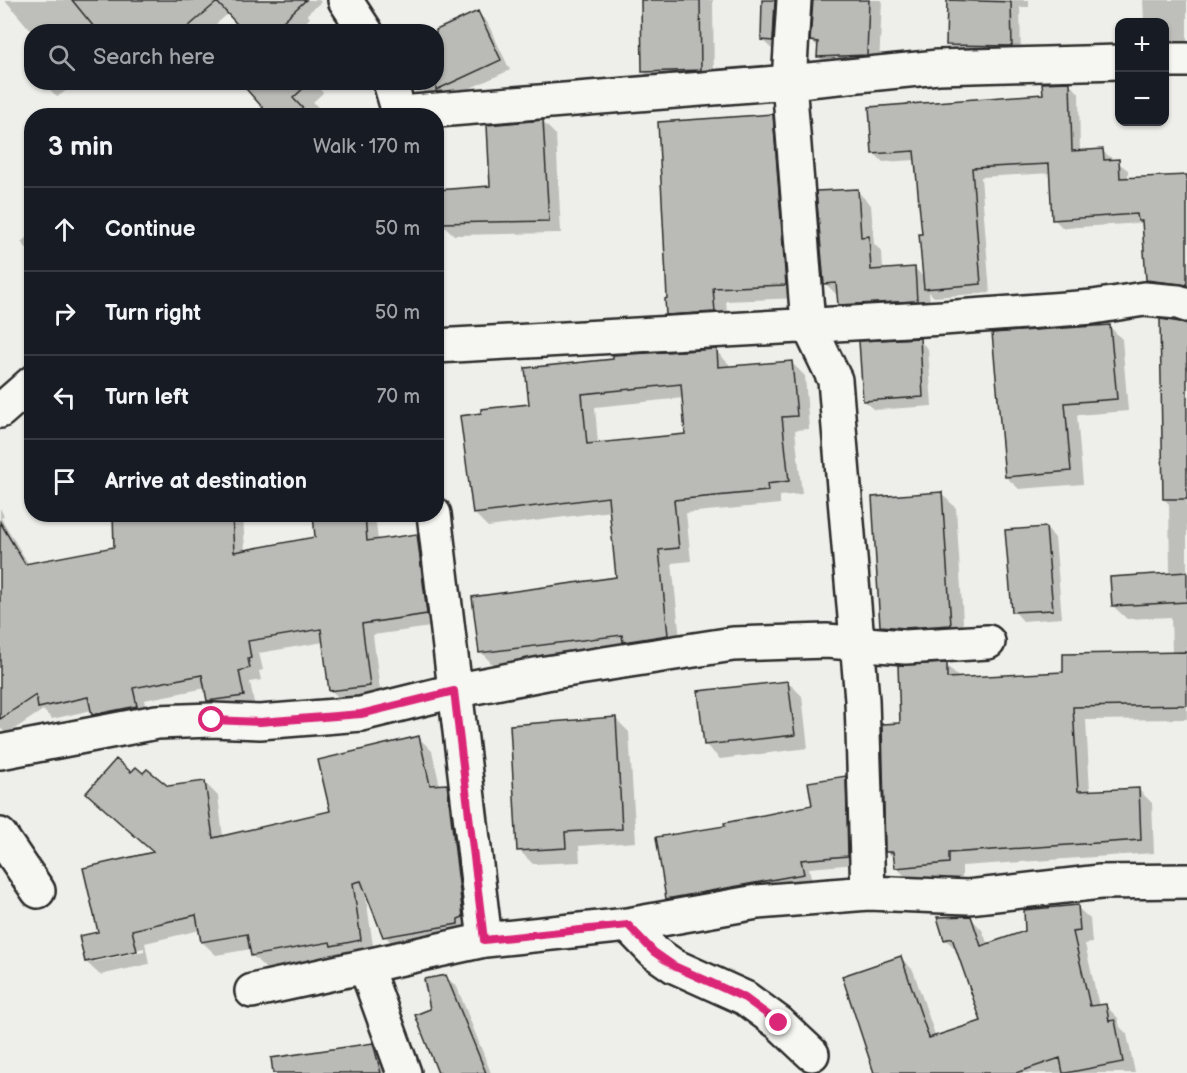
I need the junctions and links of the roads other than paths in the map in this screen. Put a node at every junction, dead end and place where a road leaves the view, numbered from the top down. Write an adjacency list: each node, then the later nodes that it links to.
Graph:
1 (345, 0): 3 (street)
2 (794, 0): 7 (street)
3 (361, 24)
4 (1169, 60): 5 (street)
5 (1187, 60)
6 (1115, 62): 7 (street)
7 (789, 82): 8 (street); 10 (street)
8 (397, 104)
9 (1187, 305): 10 (street)
10 (808, 324): 11 (street); 21 (street)
11 (444, 346)
12 (24, 390): 13 (street)
13 (0, 411)
14 (435, 522): 16 (street)
15 (988, 642): 16 (street)
16 (454, 691): 17 (street); 23 (street)
17 (0, 752)
18 (0, 836): 20 (street)
19 (1187, 881): 21 (street)
20 (39, 891)
21 (868, 893): 22 (street)
22 (628, 925): 23 (street); 26 (street)
23 (484, 940): 24 (street)
24 (366, 968): 25 (street); 27 (street)
25 (252, 992)
26 (812, 1054)
27 (404, 1073)

